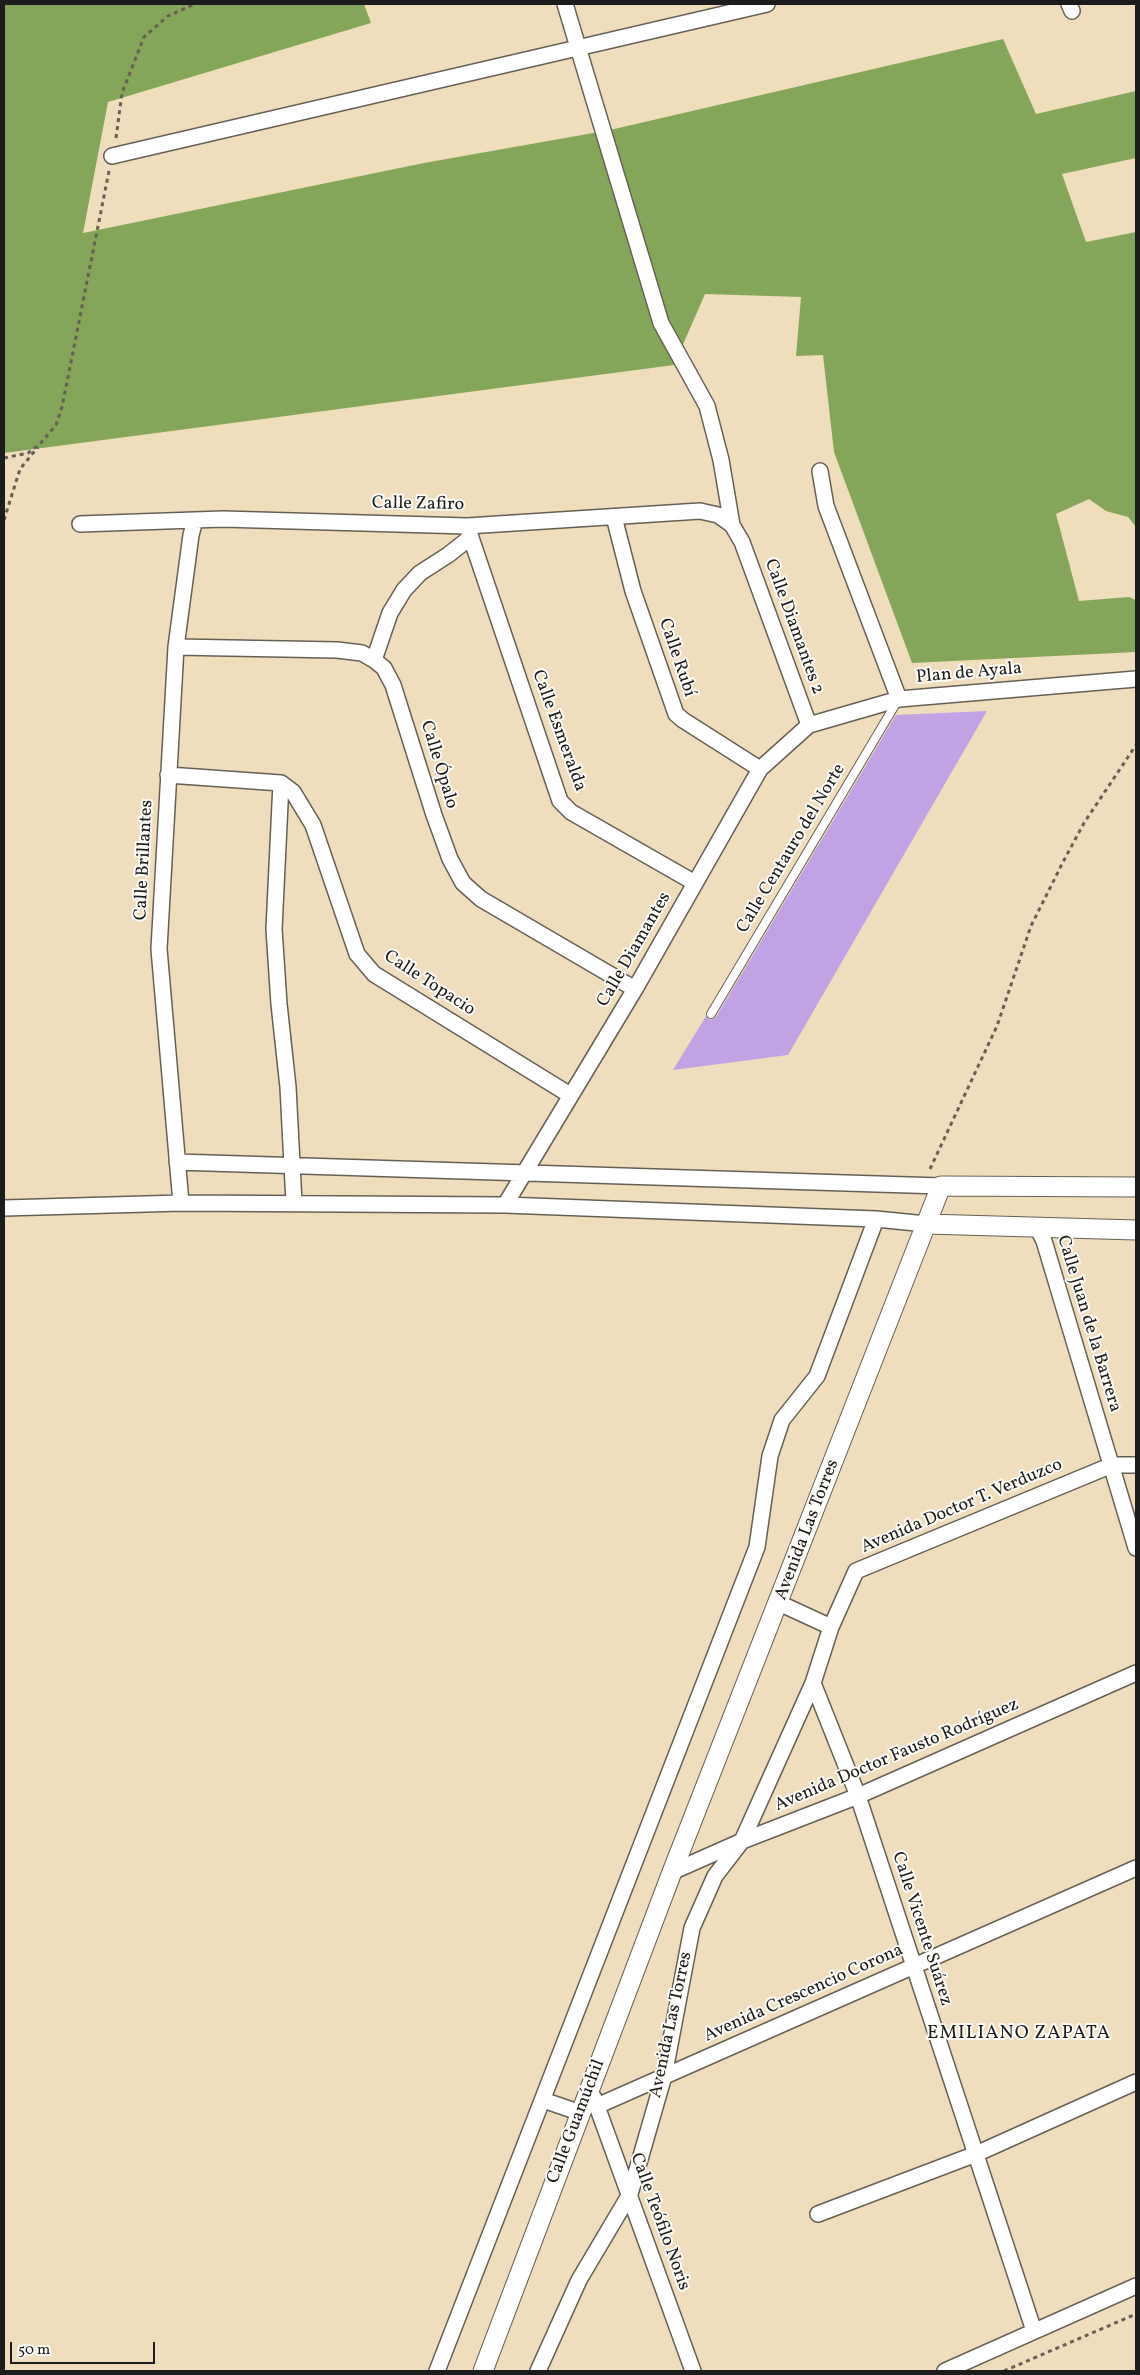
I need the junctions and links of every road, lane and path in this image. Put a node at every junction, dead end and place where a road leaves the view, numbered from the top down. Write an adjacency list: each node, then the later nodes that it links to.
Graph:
1 (195, 4): 5 (path)
2 (565, 4): 4 (street)
3 (767, 4): 4 (street)
4 (577, 48): 5 (street); 13 (street)
5 (112, 156): 6 (path)
6 (40, 444): 7 (path); 10 (path)
7 (4, 458)
8 (820, 471): 18 (street)
9 (614, 517): 13 (street, Calle Zafiro); 14 (street, Calle Zafiro); 21 (street, Calle Rubí)
10 (4, 520)
11 (195, 520): 12 (street, Calle Zafiro); 14 (street, Calle Zafiro); 15 (street, Calle Brillantes)
12 (80, 524)
13 (732, 525): 19 (street, Calle Diamantes 2)
14 (469, 531): 16 (street); 24 (street, Calle Esmeralda)
15 (176, 647): 16 (street); 22 (street, Calle Brillantes)
16 (374, 660): 25 (street, Calle Ópalo)
17 (1136, 679): 18 (street, Plan de Ayala)
18 (899, 699): 19 (street, Plan de Ayala); 26 (lane, Calle Centauro del Norte)
19 (809, 725): 21 (street, Calle Diamantes)
20 (1136, 745): 31 (path)
21 (760, 769): 24 (street, Calle Diamantes)
22 (168, 775): 23 (street); 28 (street, Calle Brillantes)
23 (281, 783): 27 (street, Calle Topacio); 29 (street)
24 (696, 882): 25 (street, Calle Diamantes)
25 (635, 989): 27 (street, Calle Diamantes)
26 (712, 1014)
27 (570, 1095): 30 (street, Calle Diamantes)
28 (177, 1162): 29 (street); 33 (street, Calle Brillantes)
29 (294, 1165): 30 (street); 34 (street)
30 (524, 1172): 31 (street); 35 (street, Calle Diamantes)
31 (932, 1185): 32 (street); 38 (street, Avenida Las Torres)
32 (1136, 1187)
33 (181, 1203): 34 (street); 36 (street)
34 (294, 1203): 35 (street)
35 (505, 1206): 37 (street)
36 (4, 1208)
37 (876, 1220): 38 (street); 55 (street)
38 (926, 1224): 39 (street); 44 (street, Avenida Las Torres)
39 (1037, 1227): 40 (street); 42 (street, Calle Juan de la Barrera)
40 (1136, 1230)
41 (1136, 1465): 42 (street)
42 (1112, 1466): 43 (street, Calle Juan de la Barrera); 45 (street, Avenida Doctor T. Verduzco)
43 (1136, 1548)
44 (779, 1603): 45 (street); 51 (street, Avenida Las Torres)
45 (830, 1627): 47 (street)
46 (1136, 1673): 48 (street, Avenida Doctor Fausto Rodríguez)
47 (813, 1683): 48 (street, Calle Vicente Suárez); 49 (street, Avenida Las Torres)
48 (858, 1796): 49 (street, Avenida Doctor Fausto Rodríguez); 52 (street, Calle Vicente Suárez)
49 (742, 1841): 51 (street, Avenida Doctor Fausto Rodríguez); 53 (street, Avenida Las Torres)
50 (1136, 1868): 52 (street, Avenida Crescencio Corona)
51 (672, 1872): 56 (street, Calle Guamúchil)
52 (914, 1966): 53 (street, Avenida Crescencio Corona); 57 (street, Calle Vicente Suárez)
53 (664, 2076): 56 (street, Avenida Crescencio Corona); 58 (street, Avenida Las Torres)
54 (1136, 2082): 57 (street)
55 (543, 2100): 56 (street); 63 (street)
56 (589, 2110): 58 (street, Calle Teófilo Noris); 64 (street, Calle Guamúchil)
57 (976, 2154): 59 (street); 62 (street, Calle Vicente Suárez)
58 (630, 2194): 65 (street, Avenida Las Torres); 66 (street, Calle Teófilo Noris)
59 (818, 2214)
60 (1136, 2286): 62 (street)
61 (1136, 2314): 68 (path)
62 (1034, 2332): 67 (street)
63 (437, 2371)
64 (483, 2371)
65 (538, 2371)
66 (693, 2371)
67 (945, 2371)
68 (1004, 2371)

